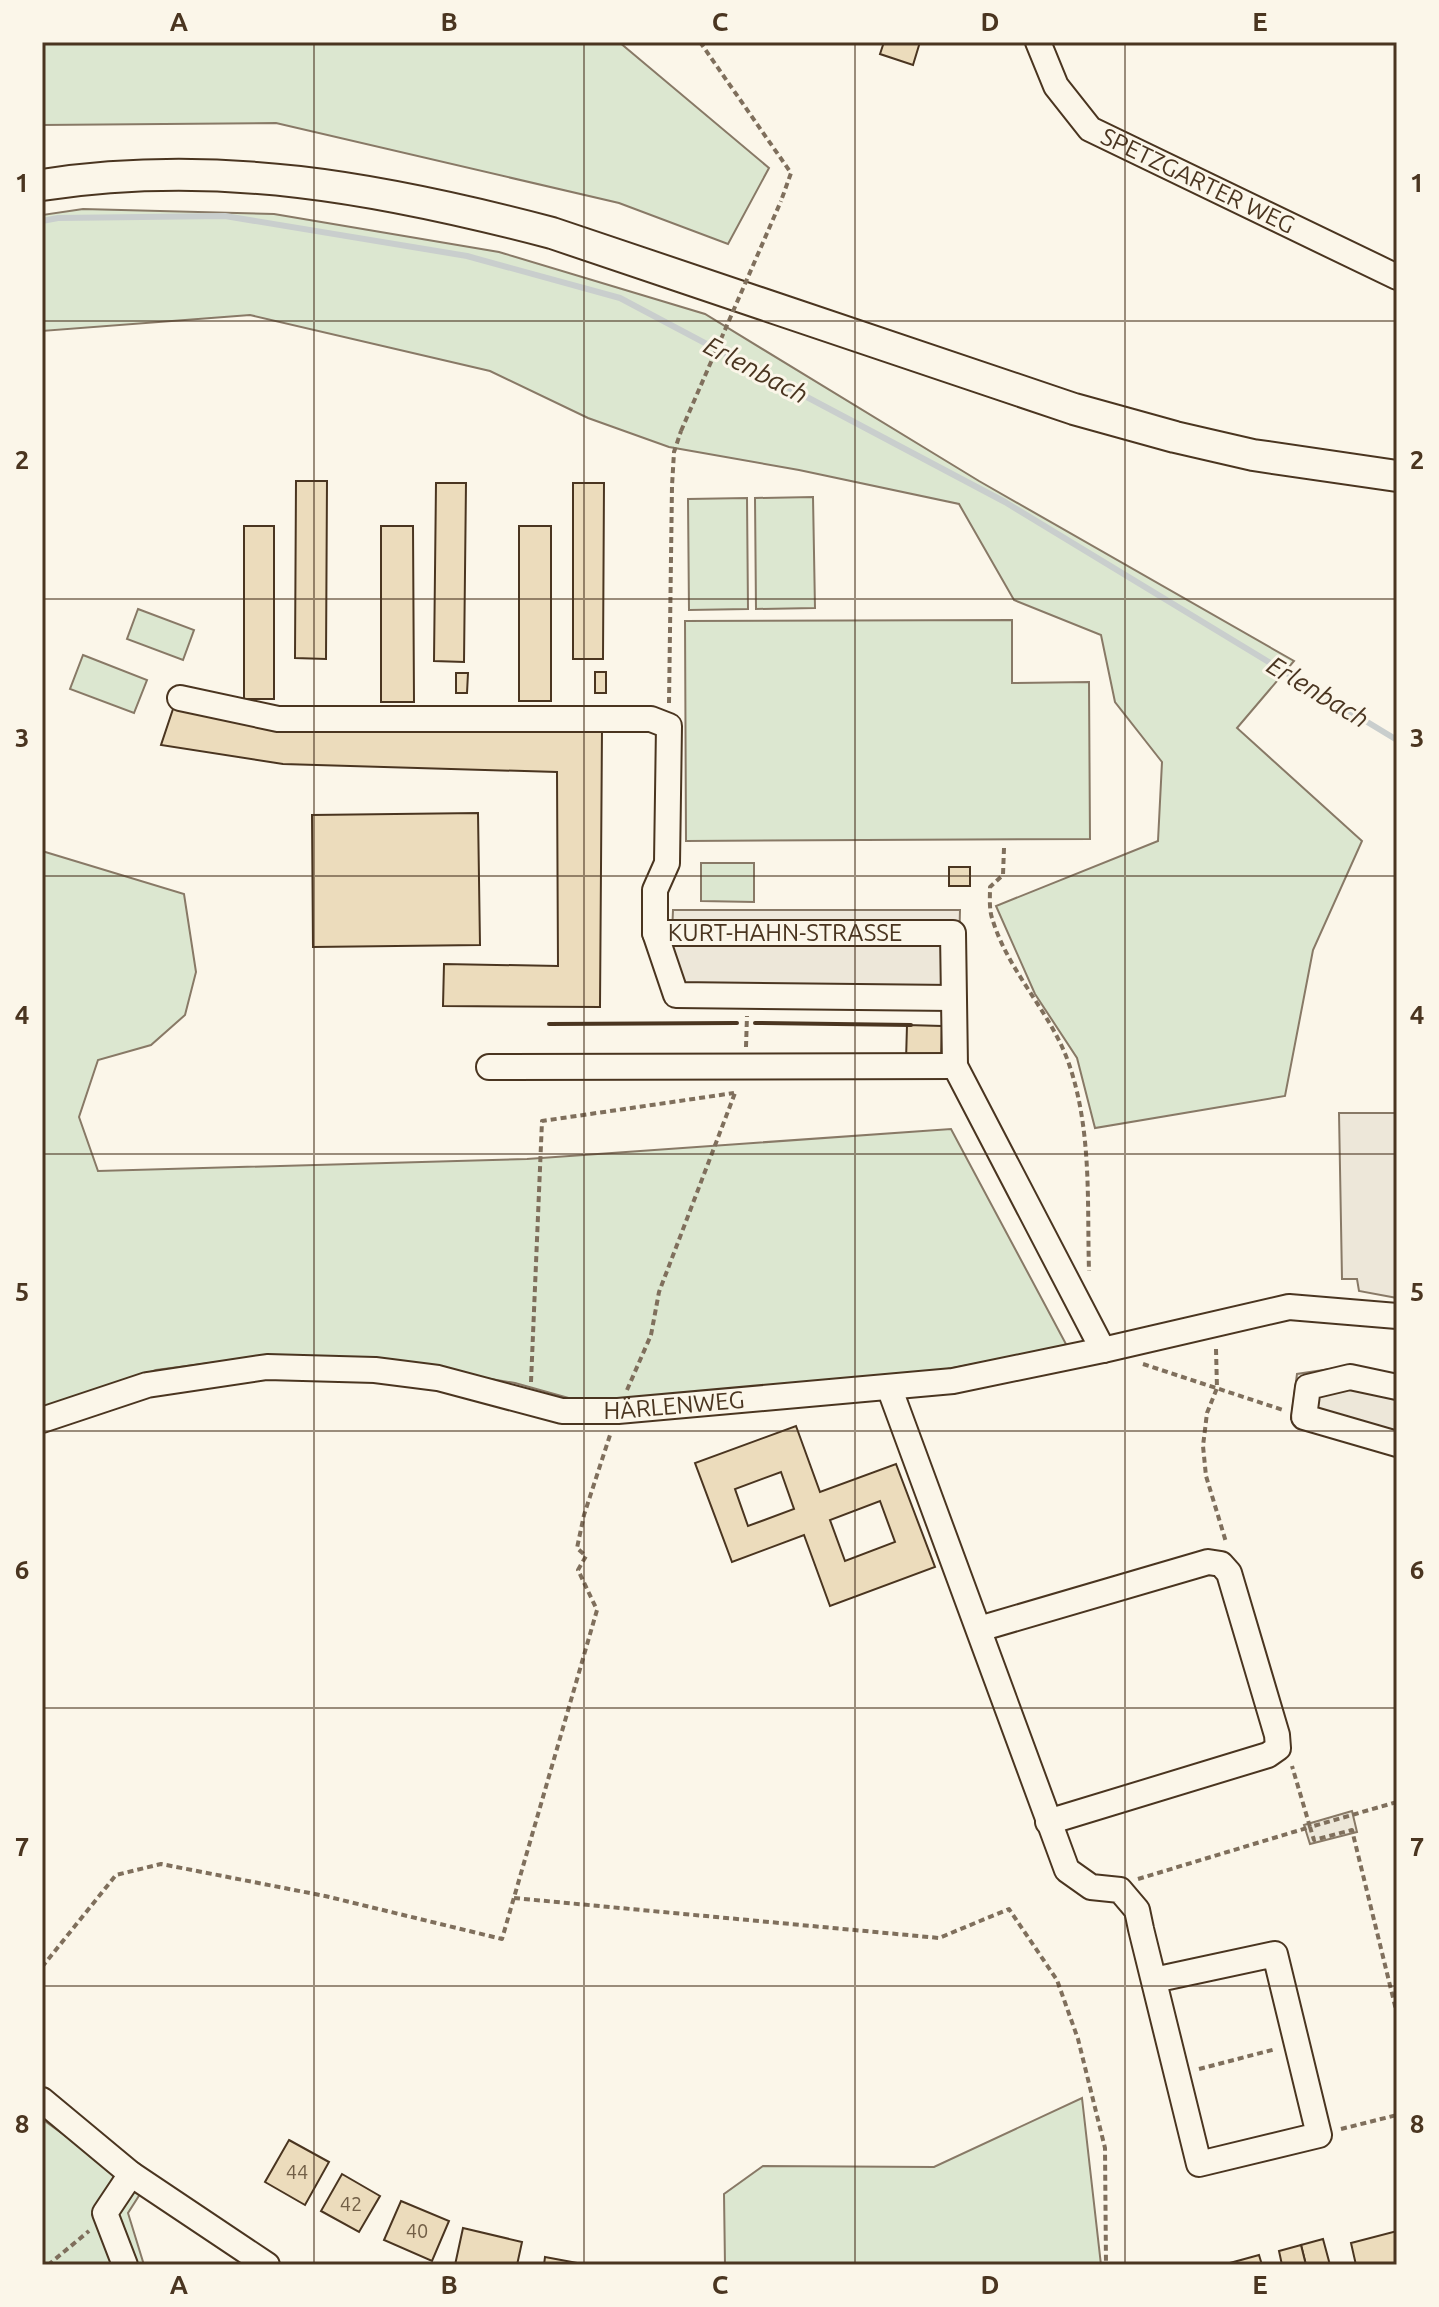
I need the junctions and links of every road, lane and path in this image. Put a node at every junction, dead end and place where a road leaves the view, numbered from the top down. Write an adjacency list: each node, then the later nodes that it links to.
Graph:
1 (700, 42): 7 (path, bridge)
2 (1038, 42): 4 (street, SPETZGARTER WEG)
3 (42, 185): 5 (main road)
4 (1397, 277)
5 (1397, 476)
6 (180, 698): 7 (street)
7 (669, 726): 9 (street)
8 (1004, 848): 16 (path)
9 (655, 933): 10 (street, KURT-HAHN-STRASSE); 11 (street, KURT-HAHN-STRASSE)
10 (747, 996): 11 (street, KURT-HAHN-STRASSE); 12 (path)
11 (953, 998): 13 (street, KURT-HAHN-STRASSE)
12 (746, 1066): 13 (street); 14 (street); 15 (path)
13 (955, 1066): 16 (street, KURT-HAHN-STRASSE)
14 (489, 1067)
15 (735, 1093): 23 (path); 24 (path)
16 (1081, 1308): 19 (street, KURT-HAHN-STRASSE)
17 (1397, 1316): 19 (street)
18 (1216, 1349): 22 (path)
19 (1103, 1350): 20 (street, HÄRLENWEG); 22 (path)
20 (889, 1387): 24 (street, HÄRLENWEG); 29 (street)
21 (1397, 1387): 25 (street)
22 (1217, 1388): 25 (path); 28 (path)
23 (531, 1404): 24 (street, HÄRLENWEG); 26 (street, HÄRLENWEG)
24 (618, 1411): 37 (path)
25 (1304, 1417): 27 (street)
26 (42, 1420)
27 (1397, 1444)
28 (1221, 1564): 29 (street); 30 (street)
29 (979, 1629): 33 (street)
30 (1278, 1748): 33 (street); 34 (path)
31 (1397, 1802): 32 (path)
32 (1348, 1816): 34 (path); 35 (path)
33 (1048, 1822): 36 (street)
34 (1310, 1827): 35 (path); 36 (path)
35 (1352, 1830): 40 (path)
36 (1120, 1890): 39 (street)
37 (514, 1898): 38 (path); 51 (path)
38 (42, 1967)
39 (1154, 1980): 41 (street); 42 (street)
40 (1397, 2014)
41 (1297, 2043): 42 (path); 45 (street)
42 (1177, 2075): 45 (street)
43 (42, 2100): 46 (street)
44 (1397, 2115): 45 (path)
45 (1319, 2135)
46 (131, 2174): 47 (street); 50 (street)
47 (105, 2213): 48 (path); 49 (street)
48 (48, 2265)
49 (125, 2265)
50 (267, 2265)
51 (1106, 2265)

